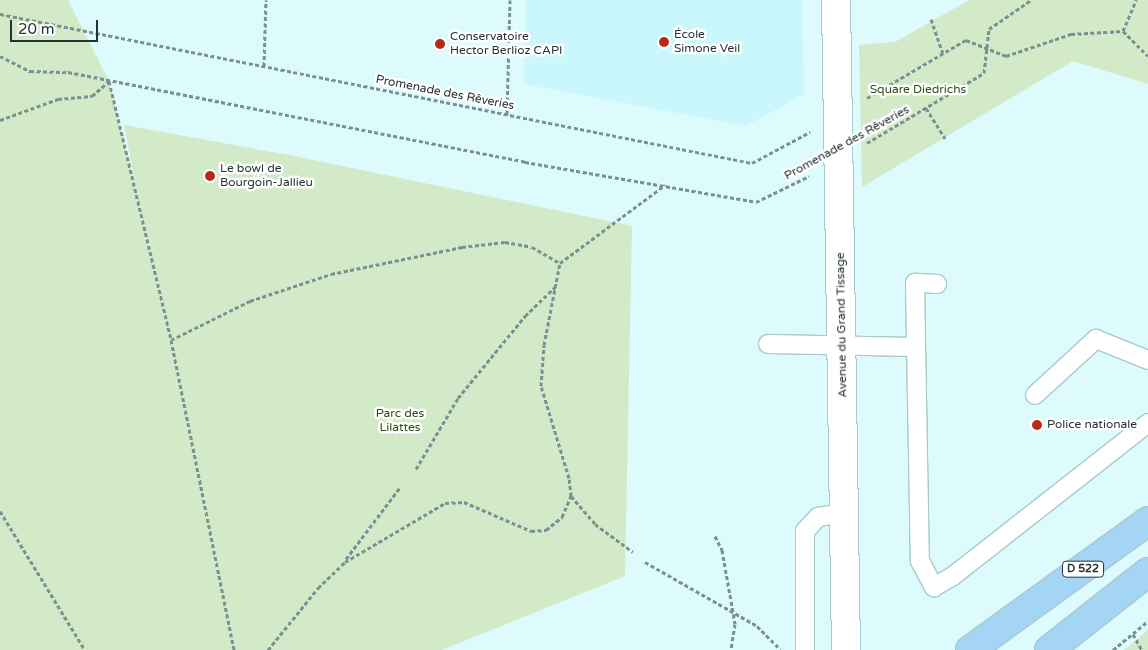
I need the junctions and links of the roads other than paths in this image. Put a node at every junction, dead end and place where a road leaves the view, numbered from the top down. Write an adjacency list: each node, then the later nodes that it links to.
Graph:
1 (836, 0): 4 (street, Avenue du Grand Tissage)
2 (937, 284): 5 (lane)
3 (768, 344): 4 (lane)
4 (842, 346): 5 (lane); 9 (street, Avenue du Grand Tissage)
5 (916, 347): 8 (lane)
6 (1148, 360): 7 (lane)
7 (1036, 395)
8 (1148, 422)
9 (844, 512): 12 (lane); 13 (street, Avenue du Grand Tissage)
10 (1148, 521): 14 (main road, D 522)
11 (1148, 572): 15 (main road)
12 (805, 650)
13 (846, 650)
14 (970, 650)
15 (1049, 650)

